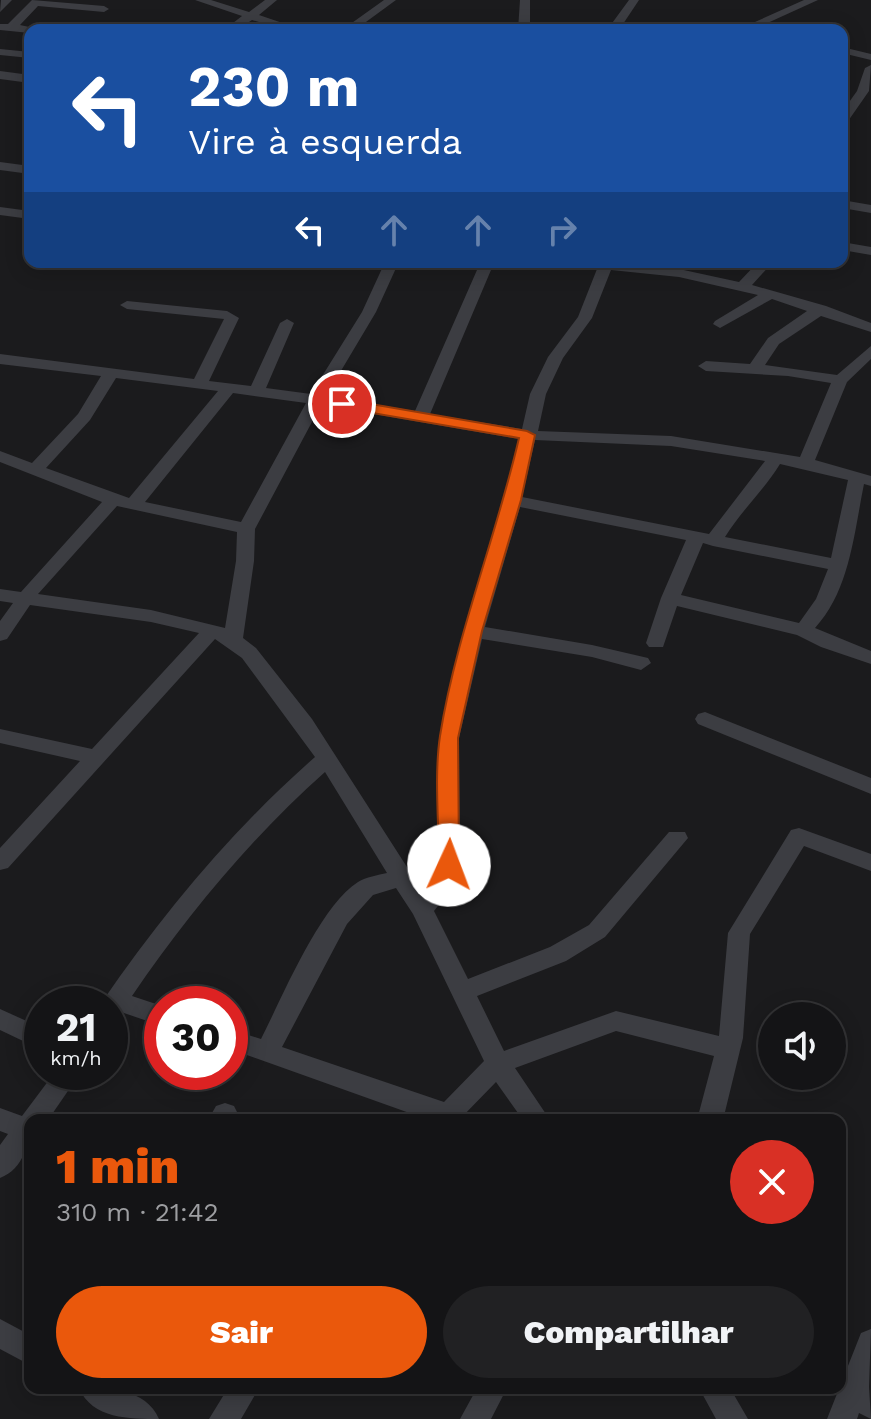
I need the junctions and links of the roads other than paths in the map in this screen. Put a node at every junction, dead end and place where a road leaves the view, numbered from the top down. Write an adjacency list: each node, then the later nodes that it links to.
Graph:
1 (7, 0): 10 (street)
2 (200, 0): 12 (street)
3 (272, 0): 12 (street)
4 (391, 0): 15 (street)
5 (510, 0): 8 (street)
6 (634, 0): 17 (street)
7 (813, 0): 18 (street)
8 (525, 1): 16 (street)
9 (36, 2): 11 (street); 19 (street)
10 (0, 9)
11 (104, 9)
12 (247, 17): 13 (street); 14 (street)
13 (238, 24)
14 (274, 24)
15 (357, 24)
16 (524, 24)
17 (617, 24)
18 (757, 24)
19 (6, 27)
20 (848, 51): 23 (street)
21 (0, 52): 22 (street)
22 (24, 54)
23 (871, 57)
24 (871, 68): 27 (street)
25 (0, 75): 26 (street)
26 (24, 78)
27 (862, 91): 28 (street)
28 (848, 112)
29 (0, 166): 30 (street)
30 (24, 169)
31 (848, 205): 32 (street)
32 (871, 209)
33 (0, 211): 34 (street)
34 (24, 214)
35 (848, 247): 36 (street)
36 (871, 251)
37 (389, 268): 58 (street)
38 (485, 268): 59 (street)
39 (606, 268): 60 (street)
40 (643, 268): 42 (street)
41 (760, 268): 42 (street)
42 (744, 286): 43 (street)
43 (771, 294): 45 (street); 47 (street)
44 (127, 305): 55 (street)
45 (821, 309): 48 (street); 52 (street)
46 (287, 323): 57 (street)
47 (720, 324)
48 (871, 328)
49 (871, 351): 54 (street)
50 (0, 359): 53 (street)
51 (706, 366): 52 (street)
52 (756, 368): 54 (street)
53 (110, 375): 55 (street); 64 (street)
54 (840, 380): 63 (street)
55 (199, 385): 56 (street)
56 (228, 389): 57 (street); 68 (street)
57 (257, 391): 58 (street)
58 (316, 399): 59 (street); 69 (street)
59 (421, 417): 60 (street)
60 (527, 435): 62 (street); 67 (street)
61 (0, 456): 64 (street)
62 (776, 457): 63 (street); 70 (street)
63 (806, 463): 65 (street)
64 (34, 471): 66 (street)
65 (864, 479): 71 (street)
66 (113, 500): 68 (street); 73 (street)
67 (513, 500): 70 (street); 77 (street)
68 (133, 505): 69 (street)
69 (246, 529): 79 (street)
70 (705, 540): 71 (street); 74 (street)
71 (837, 565): 76 (street)
72 (0, 595): 73 (street)
73 (23, 598): 75 (street); 78 (street)
74 (670, 598): 76 (street); 80 (street)
75 (213, 630): 79 (street); 85 (street)
76 (803, 630): 81 (street)
77 (474, 631): 82 (street); 92 (street)
78 (0, 635)
79 (233, 640): 86 (street)
80 (656, 643)
81 (871, 658)
82 (641, 663)
83 (705, 719): 87 (street)
84 (0, 736): 85 (street)
85 (94, 757): 89 (street)
86 (327, 758): 91 (street); 93 (street)
87 (871, 786)
88 (677, 838): 94 (street)
89 (1, 858)
90 (871, 863): 98 (street)
91 (401, 878): 92 (street); 99 (street)
92 (422, 910): 94 (street)
93 (127, 986)
94 (462, 992): 100 (street)
95 (0, 1019): 96 (street)
96 (24, 1031)
97 (248, 1045): 99 (street)
98 (728, 1049): 100 (street); 106 (street)
99 (267, 1052): 103 (street)
100 (498, 1064): 104 (street); 105 (street)
101 (55, 1090): 102 (street)
102 (37, 1114)
103 (436, 1114)
104 (447, 1114)
105 (533, 1114)
106 (712, 1114)
107 (0, 1119): 108 (street)
108 (24, 1124)
109 (24, 1132): 110 (street)
110 (0, 1166)
111 (0, 1333): 113 (street)
112 (871, 1343): 118 (street)
113 (24, 1347)
114 (103, 1394): 119 (street)
115 (241, 1394): 120 (street)
116 (490, 1394): 121 (street)
117 (717, 1394): 122 (street)
118 (855, 1406)
119 (144, 1419)
120 (224, 1419)
121 (475, 1419)
122 (733, 1419)

